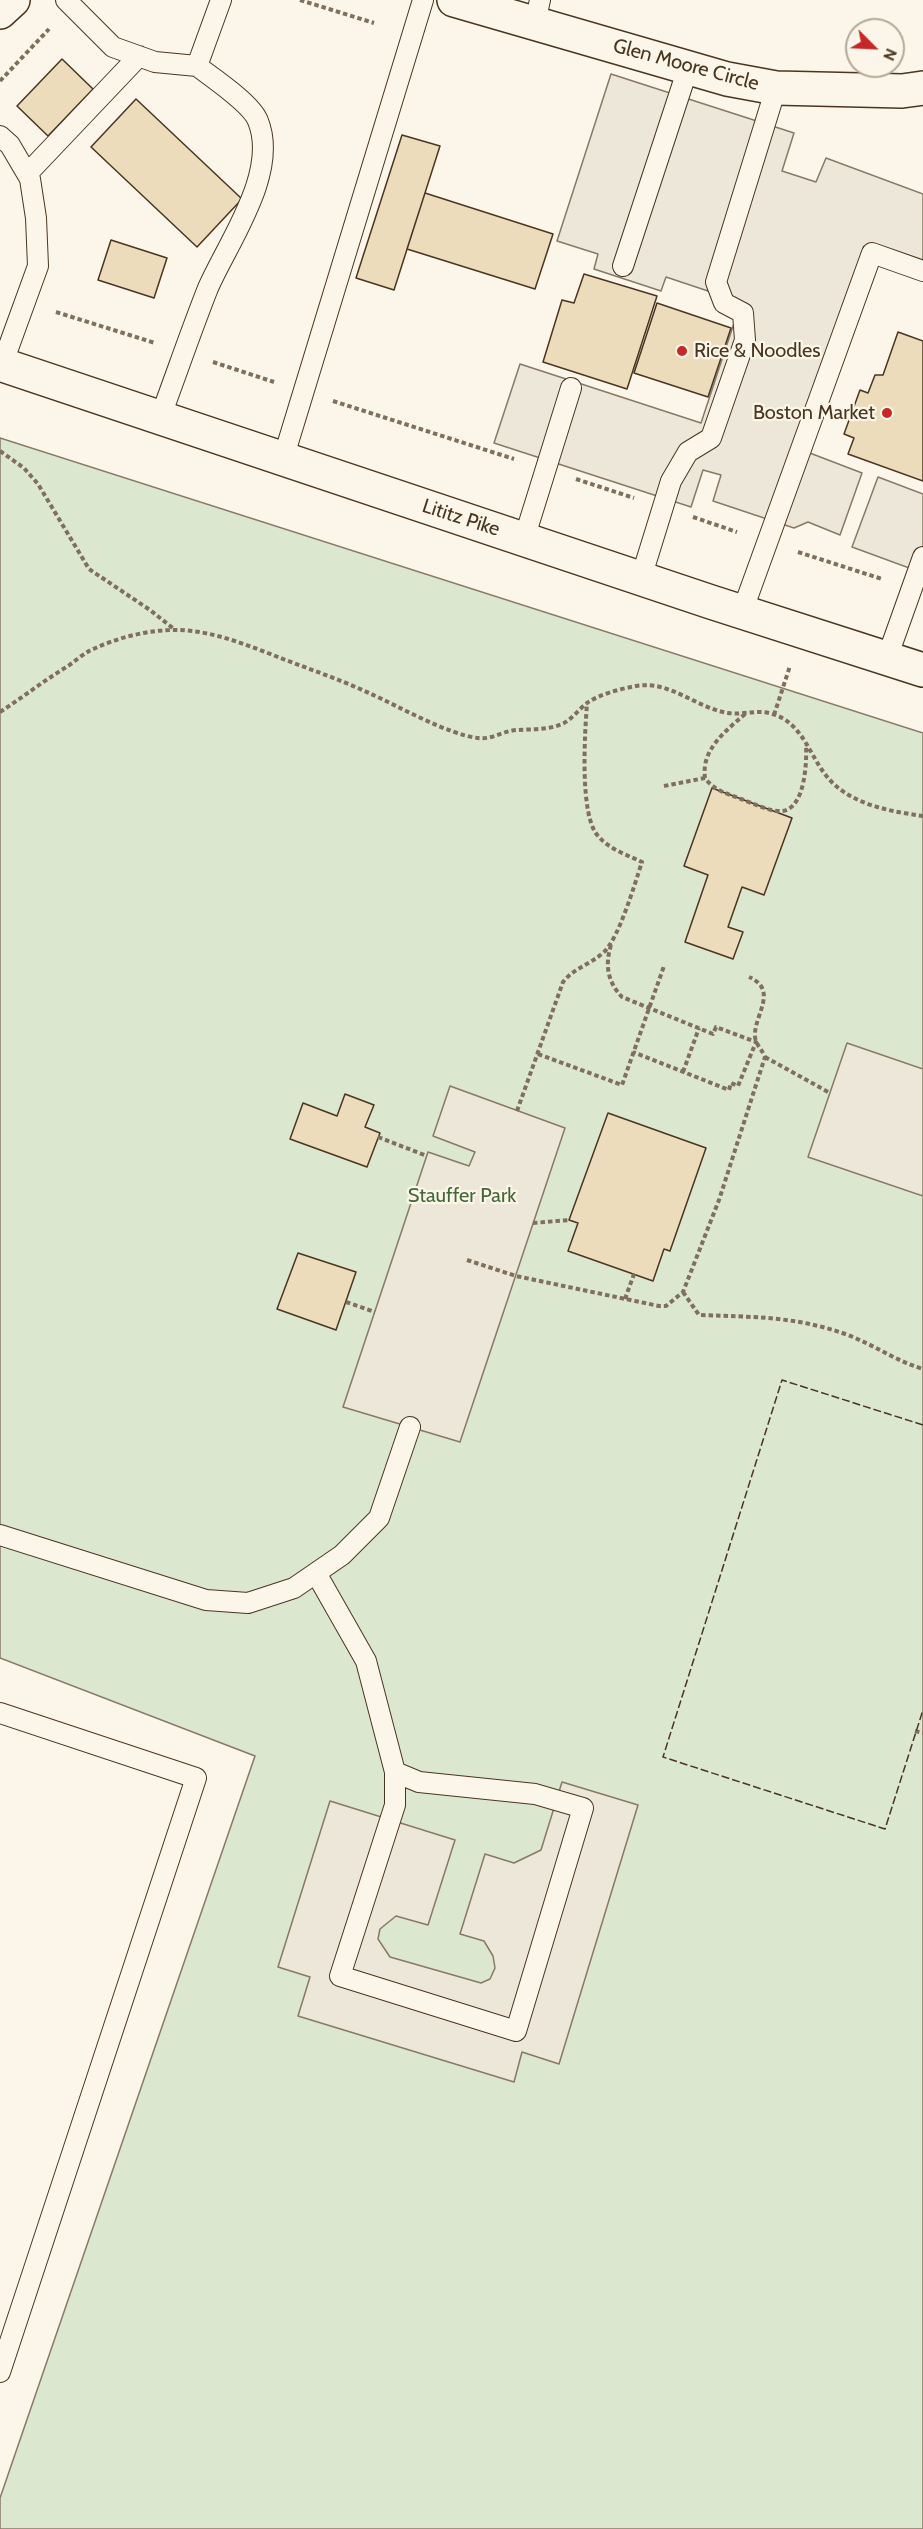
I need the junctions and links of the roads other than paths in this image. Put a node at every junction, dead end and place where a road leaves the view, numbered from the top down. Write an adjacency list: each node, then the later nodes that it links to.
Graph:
1 (13, 0): 6 (main road)
2 (220, 0): 9 (lane)
3 (423, 0): 20 (lane)
4 (454, 0): 7 (main road, Glen Moore Circle)
5 (68, 3): 8 (lane)
6 (0, 12)
7 (538, 12): 10 (main road, Glen Moore Circle)
8 (139, 56): 9 (lane); 14 (lane)
9 (197, 66): 19 (lane)
10 (688, 68): 11 (main road, Glen Moore Circle); 15 (lane)
11 (776, 88): 12 (main road, Glen Moore Circle); 23 (lane)
12 (923, 88)
13 (0, 136): 14 (lane)
14 (27, 174): 17 (lane)
15 (623, 266)
16 (923, 271): 24 (lane)
17 (1, 364): 19 (main road, Lititz Pike)
18 (571, 388): 21 (lane)
19 (160, 418): 20 (main road, Lititz Pike)
20 (283, 459): 21 (main road, Lititz Pike)
21 (524, 539): 23 (main road, Lititz Pike)
22 (923, 557): 25 (lane)
23 (641, 578): 24 (main road, Lititz Pike)
24 (742, 612): 25 (main road, Lititz Pike)
25 (887, 658): 26 (main road, Lititz Pike)
26 (923, 670)
27 (410, 1427): 29 (lane)
28 (0, 1535): 29 (lane)
29 (316, 1573): 31 (lane)
30 (0, 1713): 32 (lane)
31 (395, 1772): 31 (lane)
32 (0, 2372)

